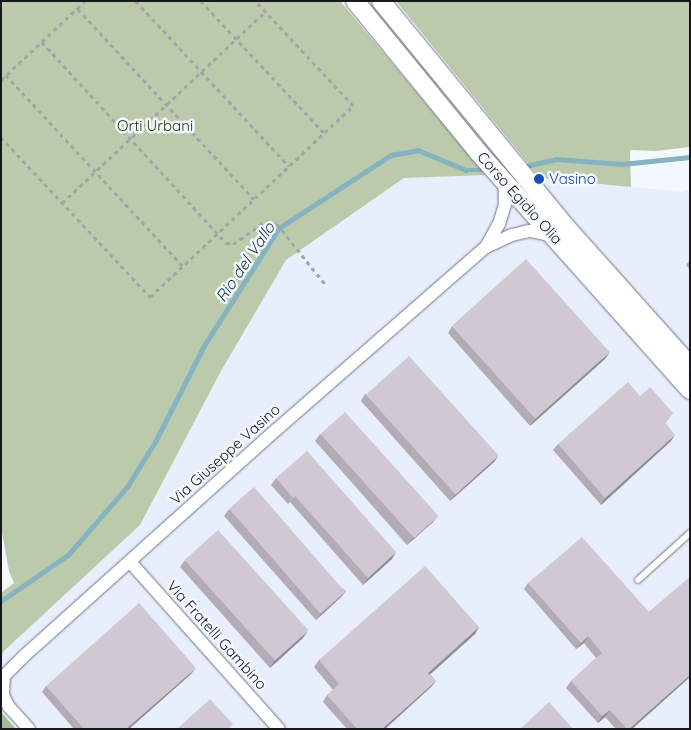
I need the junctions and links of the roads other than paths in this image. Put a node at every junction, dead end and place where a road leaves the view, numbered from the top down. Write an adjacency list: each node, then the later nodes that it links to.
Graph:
1 (355, 1): 3 (street, Corso Egidio Olia)
2 (381, 1): 6 (street, Corso Egidio Olia)
3 (504, 180): 4 (street, Corso Egidio Olia); 5 (street, Via Giuseppe Vasino)
4 (554, 236): 5 (street, Via Giuseppe Vasino); 6 (street, Corso Egidio Olia)
5 (486, 248): 11 (street, Via Giuseppe Vasino)
6 (605, 281): 7 (street, Corso Egidio Olia)
7 (669, 354): 8 (street, Corso Egidio Olia); 9 (street, Corso Egidio Olia)
8 (690, 366)
9 (690, 390)
10 (690, 533): 12 (lane)
11 (131, 563): 13 (street, Via Giuseppe Vasino); 14 (street, Via Fratelli Gambino)
12 (638, 580)
13 (29, 729)
14 (279, 729)

